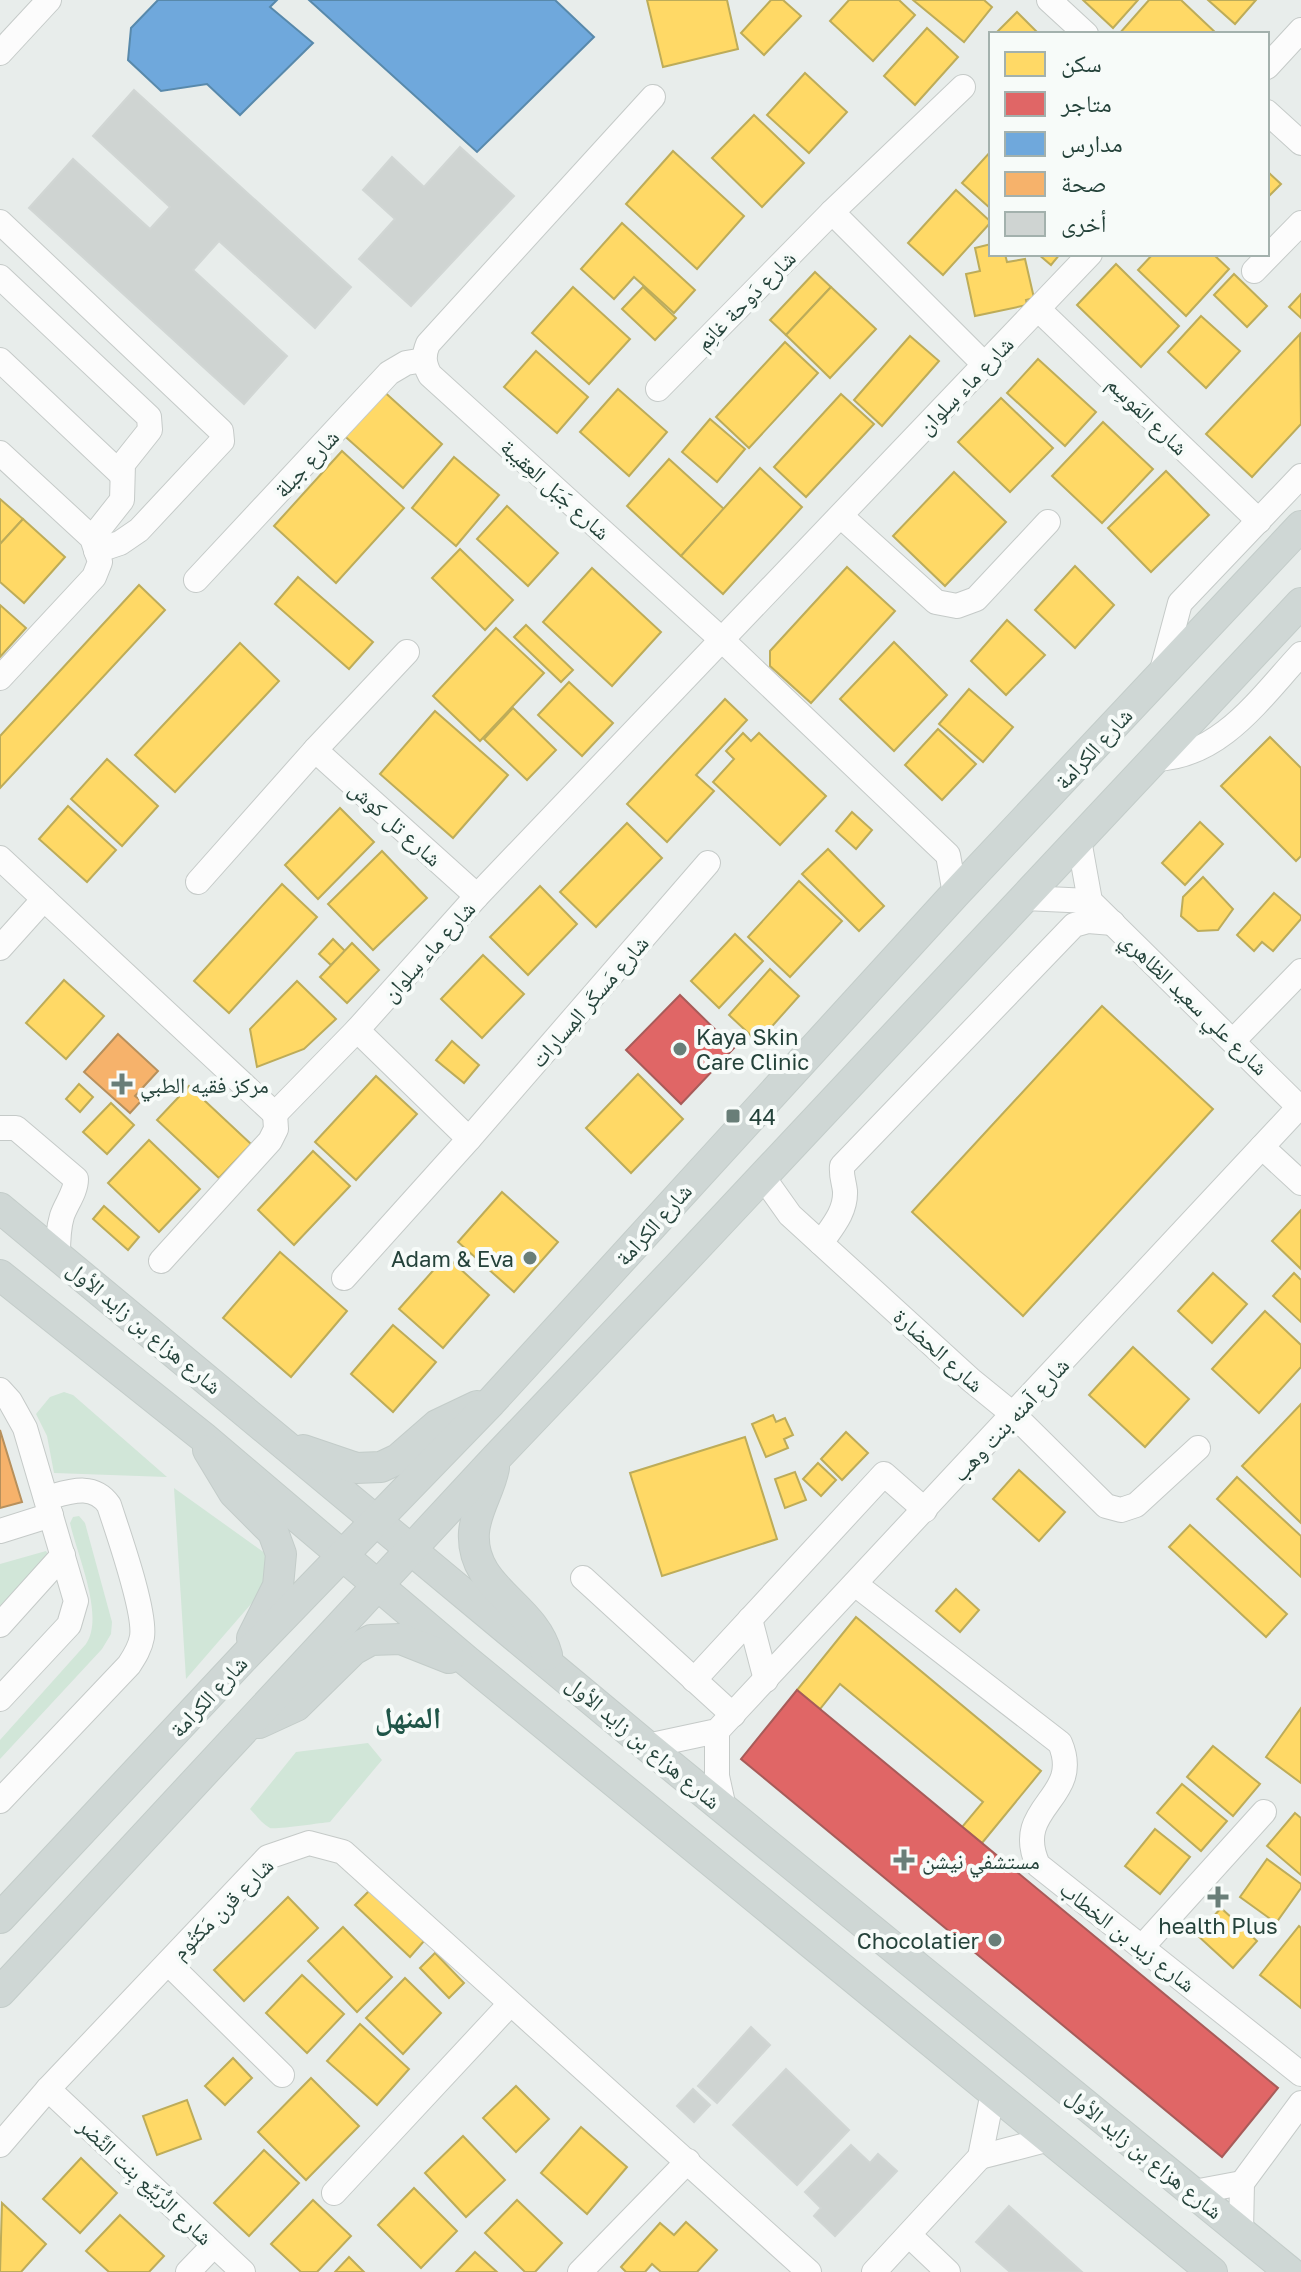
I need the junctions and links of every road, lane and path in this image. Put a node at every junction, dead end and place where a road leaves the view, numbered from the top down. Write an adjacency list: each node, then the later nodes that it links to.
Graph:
1 (49, 0): 5 (street)
2 (1049, 0): 4 (street)
3 (1301, 30): 6 (street)
4 (1084, 32)
5 (0, 53)
6 (1269, 65)
7 (963, 87): 11 (street, شارع دَوحة غانِم)
8 (653, 97): 21 (street)
9 (1269, 114): 10 (street)
10 (1301, 143)
11 (832, 212): 22 (street); 23 (street, شارع دَوحة غانِم)
12 (0, 222): 31 (street)
13 (1301, 223): 16 (street)
14 (1088, 256): 19 (street, شارع ماء سِلوان)
15 (1269, 256): 17 (street)
16 (1269, 256)
17 (1254, 271)
18 (0, 277): 25 (street)
19 (1038, 309): 22 (street, شارع ماء سِلوان); 28 (street, شارع المَوسِم)
20 (0, 360): 25 (street)
21 (424, 360): 32 (street, شارع جبلة); 34 (street, شارع جَبَل العِقيبة)
22 (984, 364): 27 (street, شارع ماء سِلوان)
23 (658, 389)
24 (0, 453): 31 (street)
25 (121, 474): 31 (street)
26 (1301, 476): 28 (street)
27 (841, 516): 29 (street); 34 (street, شارع ماء سِلوان)
28 (1259, 521): 37 (street)
29 (1048, 522)
30 (1301, 526): 37 (main road, شارع الكرامة)
31 (94, 544): 38 (street)
32 (196, 580)
33 (1301, 603): 40 (main road)
34 (721, 639): 43 (street, شارع جَبَل العِقيبة); 48 (street, شارع ماء سِلوان)
35 (407, 652): 39 (street)
36 (1301, 654): 40 (street)
37 (1160, 676): 42 (main road, شارع الكرامة)
38 (0, 678)
39 (315, 750): 46 (street); 48 (street, شارع تل كوش)
40 (1155, 759): 41 (main road)
41 (1079, 840): 49 (main road); 51 (street)
42 (994, 853): 43 (street); 47 (main road, شارع الكرامة)
43 (948, 855): 47 (street)
44 (0, 858): 50 (street)
45 (708, 863): 60 (street, شارع مَسكَر المِسارات)
46 (198, 882)
47 (955, 894): 71 (main road, شارع الكرامة)
48 (477, 896): 55 (street, شارع ماء سِلوان)
49 (1025, 898): 51 (street); 62 (main road)
50 (44, 899): 53 (street); 58 (street)
51 (1090, 901): 52 (street, شارع علي سعيد الظاهري)
52 (1113, 923): 56 (street, شارع علي سعيد الظاهري); 65 (street)
53 (0, 948)
54 (1301, 971): 56 (street)
55 (357, 1030): 58 (street, شارع ماء سِلوان); 60 (street)
56 (1234, 1040): 57 (street, شارع علي سعيد الظاهري)
57 (1300, 1106): 61 (street, شارع آمنه بنت وهب)
58 (275, 1114): 67 (street)
59 (0, 1128): 66 (street)
60 (469, 1139): 69 (street, شارع مَسكَر المِسارات)
61 (1262, 1147): 63 (street); 72 (street, شارع آمنه بنت وهب)
62 (763, 1177): 65 (street, شارع الحضارة); 76 (main road)
63 (1301, 1183)
64 (0, 1208): 66 (main road, شارع هزاع بن زايد الأول)
65 (821, 1243): 72 (street, شارع الحضارة)
66 (58, 1255): 74 (main road, شارع هزاع بن زايد الأول)
67 (161, 1261)
68 (0, 1275): 73 (main road)
69 (344, 1278)
70 (0, 1390): 77 (street)
71 (491, 1402): 74 (main road); 79 (main road, شارع الكرامة)
72 (1014, 1415): 75 (street, شارع الحضارة); 78 (street, شارع آمنه بنت وهب)
73 (203, 1437): 83 (main road); 89 (main road)
74 (290, 1448): 79 (main road, شارع هزاع بن زايد الأول)
75 (1198, 1448)
76 (496, 1458): 81 (main road); 91 (main road)
77 (48, 1506): 80 (street); 82 (street); 98 (street)
78 (925, 1510): 85 (street, شارع آمنه بنت وهب); 87 (street)
79 (378, 1520): 81 (main road, شارع هزاع بن زايد الأول); 83 (main road, شارع الكرامة)
80 (0, 1531)
81 (412, 1549): 86 (main road); 91 (main road, شارع هزاع بن زايد الأول)
82 (63, 1555): 88 (street); 94 (street)
83 (343, 1556): 86 (main road); 89 (main road, شارع الكرامة)
84 (583, 1578): 92 (street)
85 (855, 1584): 93 (street, شارع آمنه بنت وهب); 102 (street, شارع زيد بن الخطاب)
86 (378, 1586): 90 (main road); 96 (main road)
87 (750, 1619): 92 (street); 93 (street)
88 (0, 1625)
89 (248, 1653): 101 (main road, شارع الكرامة)
90 (467, 1661): 96 (main road); 109 (main road)
91 (549, 1663): 97 (main road, شارع هزاع بن زايد الأول)
92 (694, 1680): 95 (street)
93 (766, 1680): 95 (street, شارع آمنه بنت وهب)
94 (0, 1699)
95 (725, 1723): 97 (street); 99 (street)
96 (249, 1725): 104 (main road)
97 (647, 1746): 99 (main road, شارع هزاع بن زايد الأول)
98 (0, 1801)
99 (724, 1808): 116 (main road, شارع هزاع بن زايد الأول)
100 (1264, 1812): 102 (street)
101 (0, 1918)
102 (1142, 1947): 106 (street, شارع زيد بن الخطاب)
103 (168, 1963): 105 (street, شارع قرن مَكتُوم); 107 (street); 108 (street, شارع قرن مَكتُوم)
104 (0, 1992)
105 (510, 2004): 114 (street, شارع قرن مَكتُوم); 117 (street)
106 (1301, 2074)
107 (282, 2075)
108 (48, 2089): 112 (street, شارع قرن مَكتُوم); 120 (street, شارع الرُّبَيِّع بِنت النَّضر)
109 (993, 2092): 111 (main road); 113 (street)
110 (1301, 2103): 115 (street)
111 (1050, 2139): 113 (street); 127 (main road)
112 (0, 2145)
113 (980, 2157): 119 (street)
114 (688, 2161): 123 (street); 124 (street, شارع قرن مَكتُوم)
115 (1242, 2183): 116 (street); 118 (street)
116 (1194, 2192): 118 (main road, شارع هزاع بن زايد الأول)
117 (334, 2193)
118 (1241, 2232): 128 (main road, شارع هزاع بن زايد الأول)
119 (909, 2235): 125 (street); 126 (street)
120 (214, 2245): 121 (street); 122 (street, شارع الرُّبَيِّع بِنت النَّضر)
121 (188, 2272)
122 (243, 2272)
123 (580, 2272)
124 (809, 2272)
125 (874, 2272)
126 (948, 2272)
127 (1212, 2272)
128 (1290, 2272)

